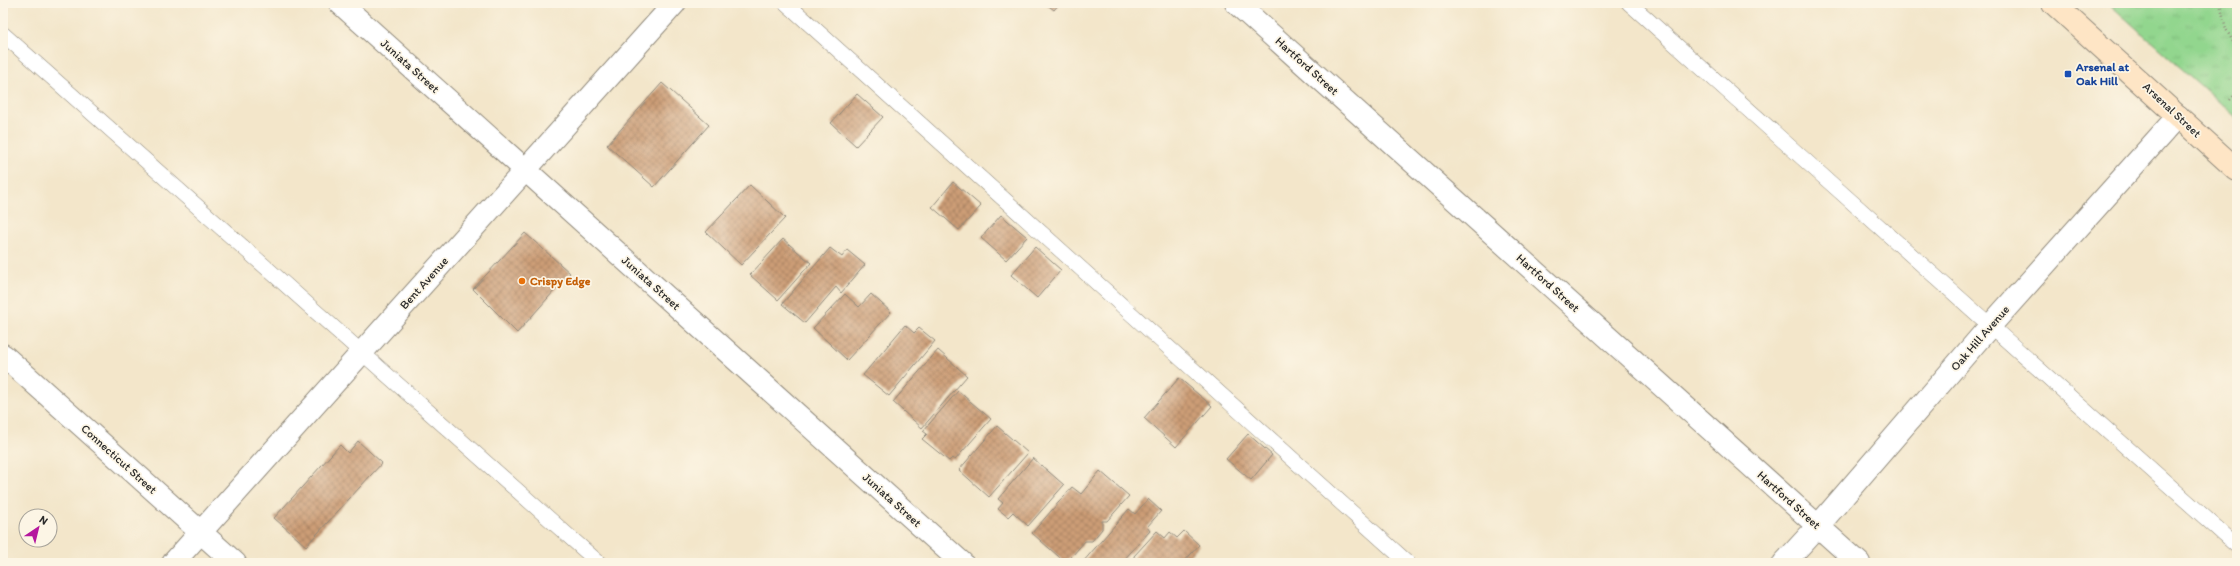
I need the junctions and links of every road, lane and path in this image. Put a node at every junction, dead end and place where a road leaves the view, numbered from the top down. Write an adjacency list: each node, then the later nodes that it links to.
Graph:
1 (340, 3): 13 (street, Juniata Street)
2 (676, 3): 13 (street, Bent Avenue)
3 (786, 3): 25 (lane)
4 (1236, 3): 18 (street, Hartford Street)
5 (1629, 3): 15 (lane)
6 (2053, 3): 12 (main road, Arsenal Street)
7 (2220, 3): 9 (path)
8 (3, 34): 16 (lane)
9 (2237, 49)
10 (2237, 92): 11 (path)
11 (2230, 100)
12 (2178, 116): 14 (main road, Arsenal Street); 15 (street, Oak Hill Avenue)
13 (526, 169): 16 (street, Bent Avenue); 24 (street, Juniata Street)
14 (2237, 170)
15 (1990, 326): 18 (street, Oak Hill Avenue); 20 (lane)
16 (363, 351): 19 (street, Bent Avenue); 23 (lane)
17 (3, 355): 19 (street, Connecticut Street)
18 (1818, 526): 26 (street, Oak Hill Avenue); 27 (street, Hartford Street)
19 (201, 532): 21 (street, Bent Avenue); 22 (street, Connecticut Street)
20 (2237, 546)
21 (173, 563)
22 (235, 563)
23 (599, 563)
24 (962, 563)
25 (1408, 563)
26 (1784, 563)
27 (1859, 563)

